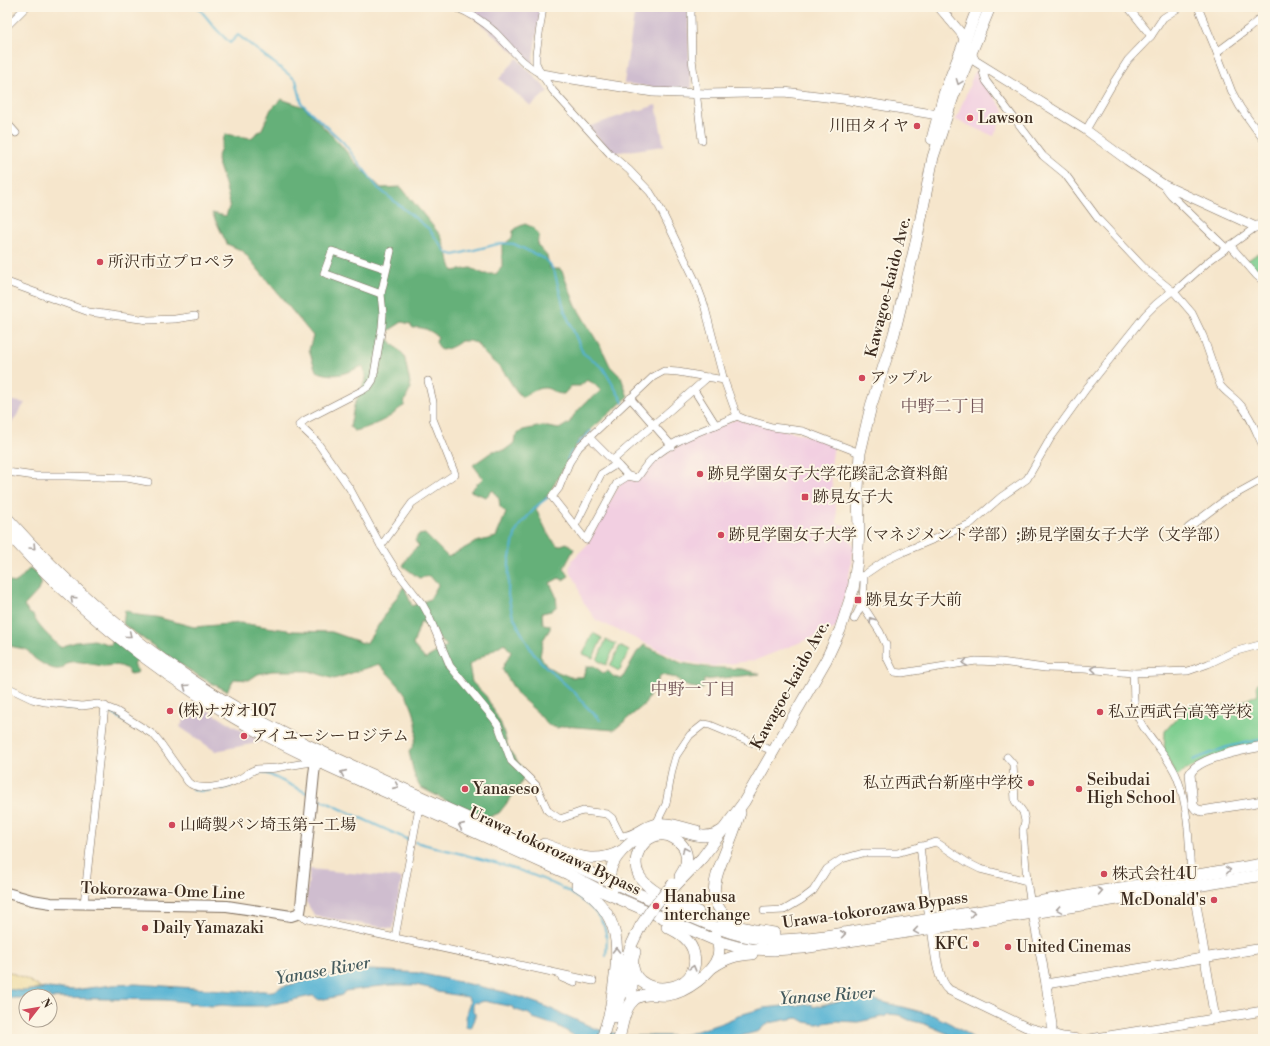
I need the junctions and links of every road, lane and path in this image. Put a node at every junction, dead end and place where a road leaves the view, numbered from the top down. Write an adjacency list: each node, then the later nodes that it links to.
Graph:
1 (26, 7): 12 (street)
2 (456, 7): 18 (street)
3 (543, 7): 18 (street)
4 (692, 7): 19 (street)
5 (939, 7): 14 (street)
6 (978, 7): 14 (highway, Kawagoe-kaido Ave.)
7 (990, 7): 16 (highway, Kawagoe-kaido Ave.)
8 (1128, 7): 13 (street)
9 (1180, 7): 13 (street)
10 (1198, 7): 15 (street)
11 (1263, 16): 15 (street)
12 (7, 26)
13 (1151, 36): 22 (street)
14 (964, 40): 16 (street); 20 (highway, Kawagoe-kaido Ave.)
15 (1217, 52): 25 (street)
16 (970, 53): 17 (street); 26 (highway, Kawagoe-kaido Ave., one-way to 26)
17 (983, 66): 22 (street); 34 (street)
18 (541, 74): 19 (street); 38 (street)
19 (696, 93): 20 (street); 24 (street)
20 (938, 114): 26 (highway, Kawagoe-kaido Ave.)
21 (7, 123): 23 (street)
22 (1086, 130): 27 (street)
23 (16, 133)
24 (702, 140)
25 (1263, 140)
26 (933, 157): 48 (highway, Kawagoe-kaido Ave.)
27 (1164, 185): 28 (street); 29 (street)
28 (1259, 225): 29 (street)
29 (1228, 247): 32 (street); 34 (street)
30 (391, 251): 31 (street)
31 (386, 269): 35 (street); 35 (street)
32 (1263, 280)
33 (7, 282): 36 (street)
34 (1173, 292): 47 (street); 59 (street)
35 (381, 294): 58 (street)
36 (195, 316)
37 (708, 377): 38 (street); 40 (street); 41 (street)
38 (724, 380): 42 (street)
39 (428, 381): 58 (street)
40 (694, 390): 43 (street); 44 (street)
41 (630, 398): 43 (street); 45 (street)
42 (737, 416): 44 (street); 48 (street)
43 (653, 424): 46 (street); 49 (street)
44 (716, 425): 46 (street)
45 (589, 437): 49 (street); 55 (street)
46 (672, 446): 51 (street)
47 (1263, 446)
48 (860, 453): 59 (highway, Kawagoe-kaido Ave.)
49 (615, 462): 51 (street); 55 (street)
50 (7, 472): 53 (street)
51 (628, 476): 55 (street)
52 (1263, 480): 56 (street)
53 (148, 482)
54 (7, 518): 69 (highway, Urawa-tokorozawa Bypass, one-way to 69)
55 (575, 526)
56 (1188, 528)
57 (7, 532): 69 (highway, Urawa-tokorozawa Bypass, one-way to 57)
58 (381, 546): 75 (street)
59 (859, 577): 60 (highway, Kawagoe-kaido Ave.); 61 (street)
60 (849, 604): 61 (street); 68 (highway, Kawagoe-kaido Ave.)
61 (862, 605): 62 (street); 64 (street, one-way to 61)
62 (854, 619)
63 (1263, 644): 64 (street)
64 (1133, 673): 83 (street)
65 (7, 687): 66 (street)
66 (105, 706): 69 (street); 91 (street)
67 (1263, 746): 71 (street)
68 (773, 751): 72 (highway, Kawagoe-kaido Ave.); 75 (street)
69 (320, 757): 73 (highway, Urawa-tokorozawa Bypass, one-way to 69); 74 (highway, Urawa-tokorozawa Bypass, one-way to 74); 94 (main road)
70 (1007, 757): 84 (street)
71 (1263, 801)
72 (743, 805): 76 (highway, Kawagoe-kaido Ave.); 87 (highway, Kawagoe-kaido Ave.); 97 (highway)
73 (418, 807): 78 (highway, Urawa-tokorozawa Bypass, one-way to 73); 100 (street)
74 (459, 814): 80 (highway); 85 (highway, Urawa-tokorozawa Bypass)
75 (658, 822): 77 (street)
76 (725, 828): 80 (highway); 87 (highway, Kawagoe-kaido Ave.)
77 (697, 830)
78 (497, 842): 86 (highway); 95 (highway, Urawa-tokorozawa Bypass)
79 (920, 846): 84 (street); 93 (street); 96 (street)
80 (622, 850): 85 (highway)
81 (1263, 864): 83 (highway, Urawa-tokorozawa Bypass, one-way to 81)
82 (1263, 875): 88 (highway, Urawa-tokorozawa Bypass)
83 (1192, 876): 88 (street); 92 (highway, Urawa-tokorozawa Bypass, one-way to 83)
84 (1027, 881): 92 (street)
85 (611, 882): 90 (highway, Urawa-tokorozawa Bypass); 95 (highway)
86 (575, 884): 107 (highway, one-way to 86); 113 (highway, one-way to 86)
87 (675, 886): 97 (highway, one-way to 97); 98 (highway, Kawagoe-kaido Ave.)
88 (1193, 887): 92 (highway, Urawa-tokorozawa Bypass, one-way to 92); 105 (street)
89 (7, 893): 91 (main road, Tokorozawa-Ome Line)
90 (645, 897): 99 (highway, Urawa-tokorozawa Bypass); 101 (highway)
91 (84, 904): 94 (main road, Tokorozawa-Ome Line)
92 (1032, 908): 96 (highway, Urawa-tokorozawa Bypass); 111 (street)
93 (764, 910)
94 (297, 914): 100 (street)
95 (664, 919): 101 (highway, Urawa-tokorozawa Bypass)
96 (931, 924): 99 (highway, Urawa-tokorozawa Bypass, one-way to 96); 102 (highway, Urawa-tokorozawa Bypass, one-way to 102); 116 (street)
97 (746, 928): 99 (highway)
98 (642, 929): 104 (highway, Kawagoe-kaido Ave.); 112 (highway, Kawagoe-kaido Ave.); 113 (highway)
99 (825, 936)
100 (395, 938): 108 (street)
101 (717, 941): 102 (highway, Urawa-tokorozawa Bypass); 106 (highway)
102 (850, 942): 106 (highway)
103 (1263, 948): 105 (street)
104 (635, 952): 107 (highway); 112 (highway, Kawagoe-kaido Ave.)
105 (1205, 957): 111 (street); 115 (street)
106 (711, 968): 113 (highway)
107 (633, 969): 113 (highway)
108 (546, 972): 109 (street); 110 (street)
109 (593, 981)
110 (574, 983)
111 (1046, 984): 116 (street)
112 (622, 987): 113 (highway)
113 (618, 1006): 117 (highway); 118 (highway); 119 (highway)
114 (1263, 1011): 115 (street)
115 (1215, 1019): 121 (street)
116 (1052, 1034): 120 (street)
117 (604, 1039)
118 (609, 1039)
119 (619, 1039)
120 (1079, 1039)
121 (1090, 1039)

